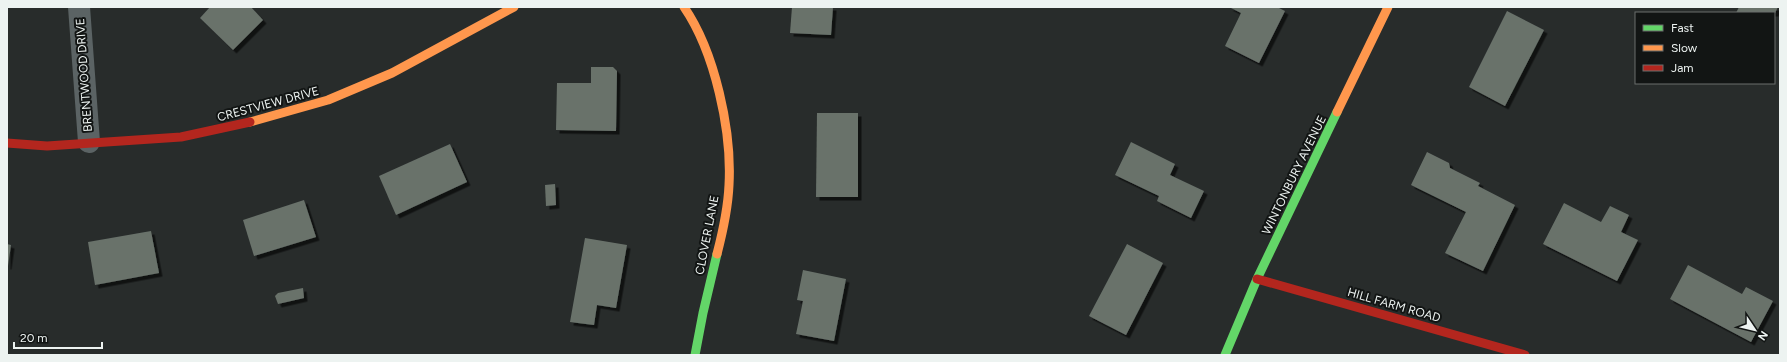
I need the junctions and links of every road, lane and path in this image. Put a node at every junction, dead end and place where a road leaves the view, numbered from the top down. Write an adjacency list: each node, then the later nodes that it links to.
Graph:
1 (79, 7): 5 (street, BRENTWOOD DRIVE)
2 (514, 7): 5 (street, CRESTVIEW DRIVE)
3 (684, 7): 8 (street, CLOVER LANE)
4 (1388, 7): 7 (street, WINTONBURY AVENUE)
5 (89, 142): 6 (street, CRESTVIEW DRIVE)
6 (7, 143)
7 (1257, 279): 9 (street, WINTONBURY AVENUE); 10 (street, HILL FARM ROAD)
8 (695, 355)
9 (1226, 355)
10 (1525, 355)

